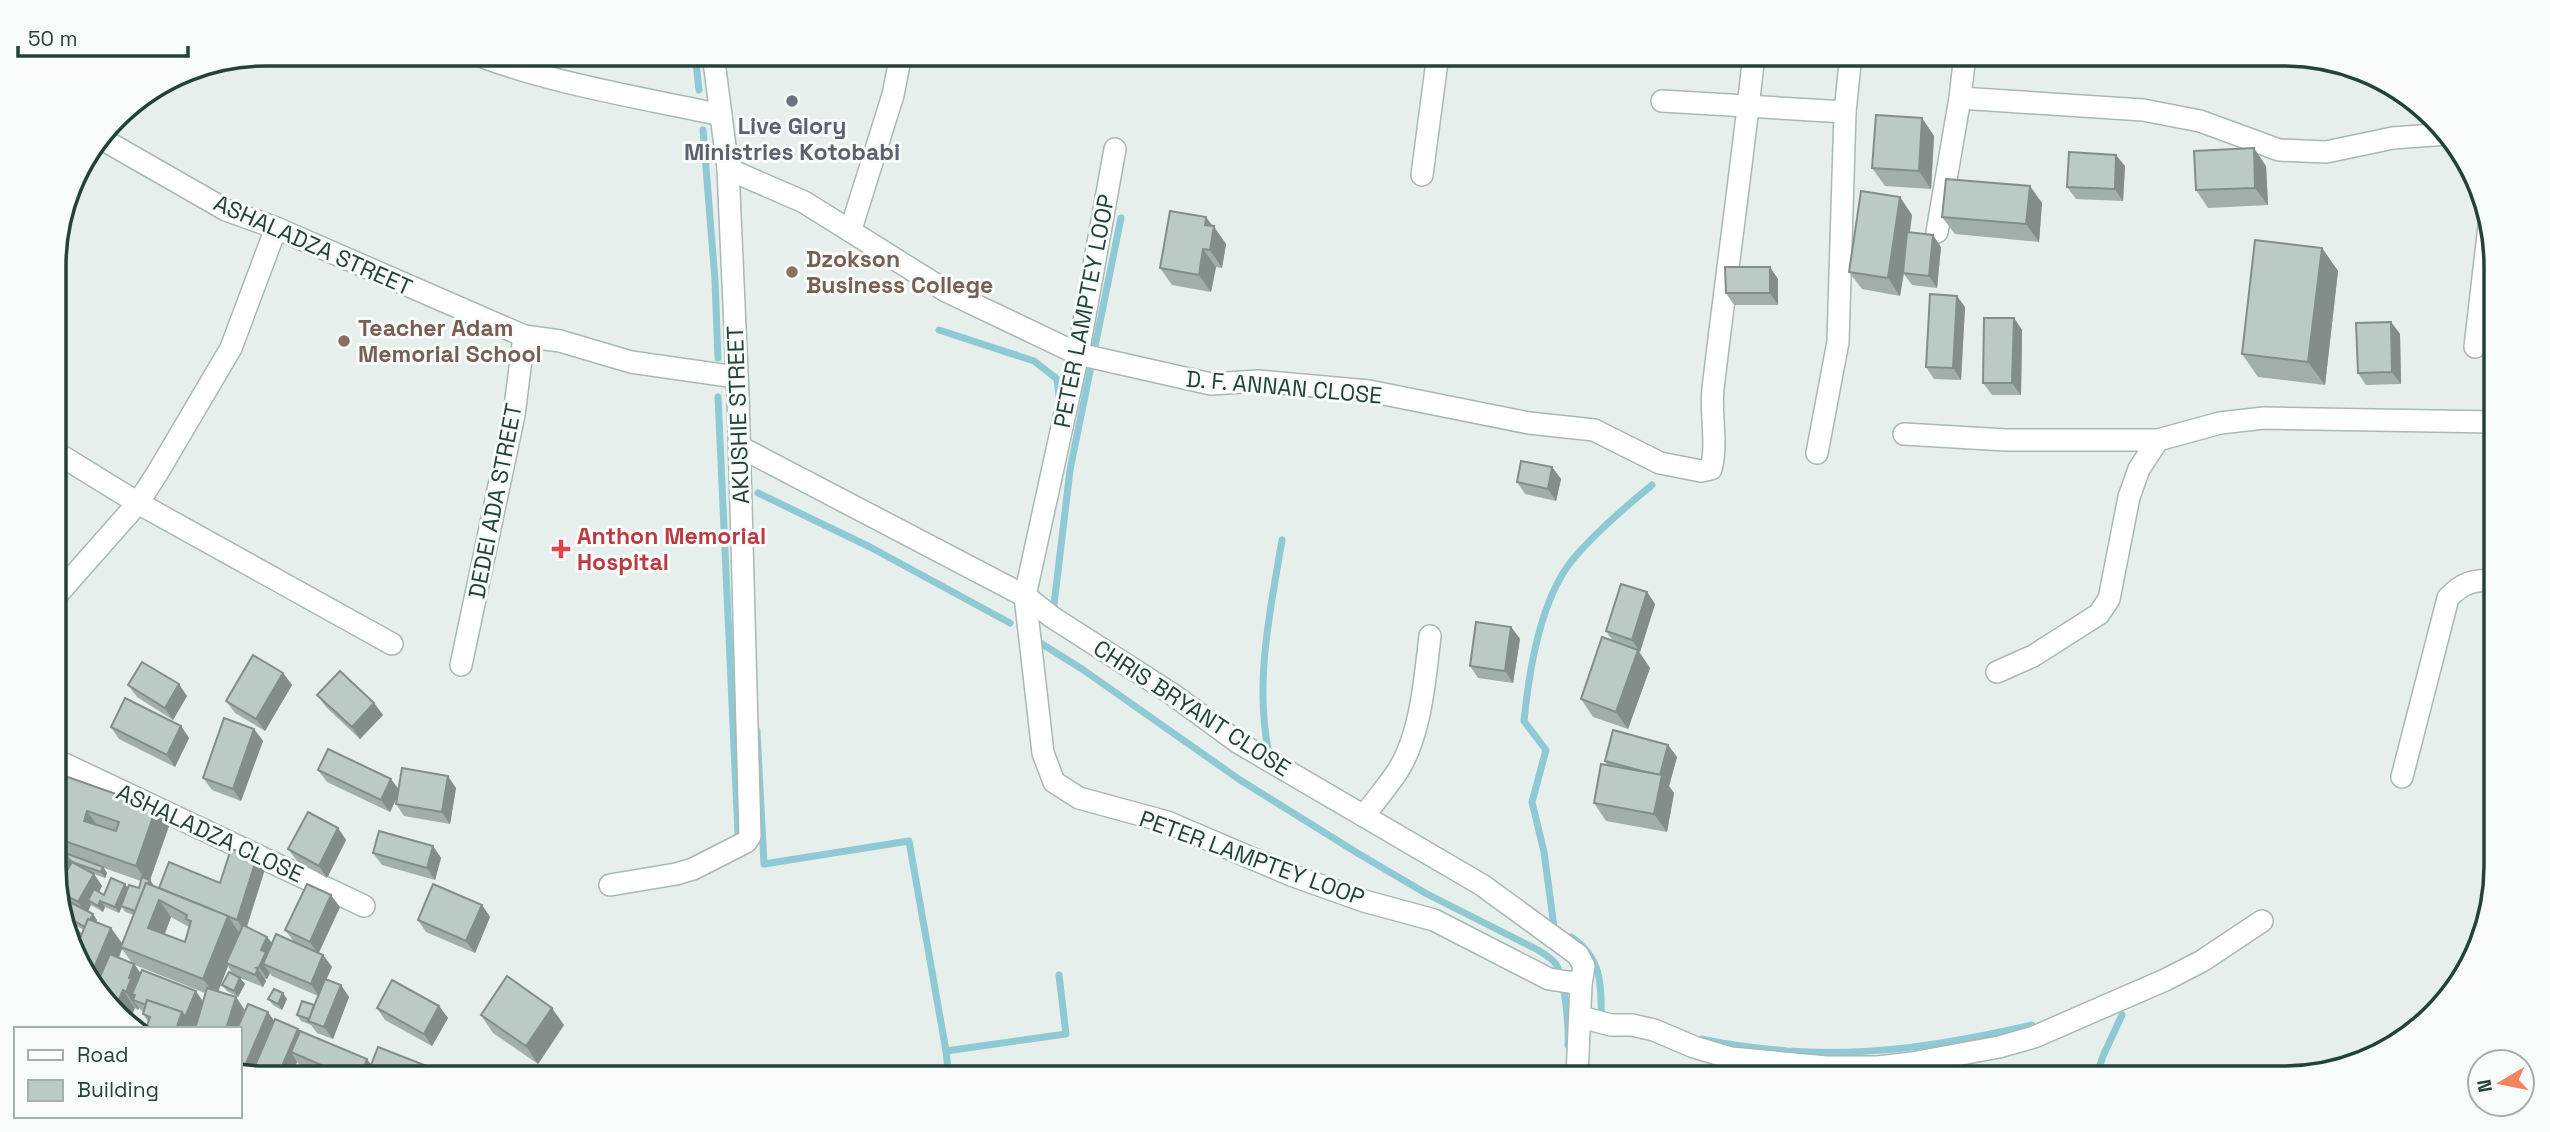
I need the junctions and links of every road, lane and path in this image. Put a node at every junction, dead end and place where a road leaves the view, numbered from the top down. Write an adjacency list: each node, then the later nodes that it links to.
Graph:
1 (1436, 66): 17 (street)
2 (1753, 66): 10 (street)
3 (1851, 66): 11 (street)
4 (1964, 66): 8 (street)
5 (513, 67): 12 (street)
6 (715, 67): 12 (street, AKUSHIE STREET)
7 (899, 67): 19 (street)
8 (1960, 98): 13 (street); 20 (street)
9 (1662, 101): 10 (street)
10 (1749, 107): 11 (street); 24 (street, D. F. ANNAN CLOSE)
11 (1845, 112): 30 (street)
12 (721, 115): 16 (street, AKUSHIE STREET)
13 (2434, 135)
14 (109, 143): 18 (street, ASHALADZA STREET)
15 (1115, 149): 24 (street, PETER LAMPTEY LOOP)
16 (728, 169): 19 (street, D. F. ANNAN CLOSE); 25 (street, AKUSHIE STREET)
17 (1422, 175)
18 (276, 228): 22 (street, ASHALADZA STREET); 32 (street)
19 (851, 229): 24 (street, D. F. ANNAN CLOSE)
20 (1937, 232)
21 (2484, 269): 23 (street)
22 (524, 336): 25 (street, ASHALADZA STREET); 38 (street, DEDEI ADA STREET)
23 (2475, 347)
24 (1078, 354): 35 (street, PETER LAMPTEY LOOP)
25 (736, 377): 29 (street, AKUSHIE STREET)
26 (2484, 422): 28 (street)
27 (1904, 434): 28 (street)
28 (2158, 440): 39 (street)
29 (740, 447): 35 (street, CHRIS BRYANT CLOSE); 43 (street, AKUSHIE STREET)
30 (1817, 453)
31 (67, 459): 32 (street)
32 (138, 503): 34 (street); 37 (street)
33 (2484, 580): 41 (street)
34 (67, 583)
35 (1026, 596): 42 (street, CHRIS BRYANT CLOSE); 46 (street, PETER LAMPTEY LOOP)
36 (1430, 636): 42 (street)
37 (392, 644)
38 (461, 665)
39 (1997, 672)
40 (67, 765): 44 (street, ASHALADZA CLOSE)
41 (2402, 777)
42 (1364, 816): 46 (street, CHRIS BRYANT CLOSE)
43 (610, 885)
44 (364, 906)
45 (2262, 921): 50 (street)
46 (1581, 984): 47 (street, CHRIS BRYANT CLOSE)
47 (1581, 1017): 48 (street, CHRIS BRYANT CLOSE); 49 (street)
48 (1578, 1065)
49 (1807, 1065)
50 (1933, 1065)

